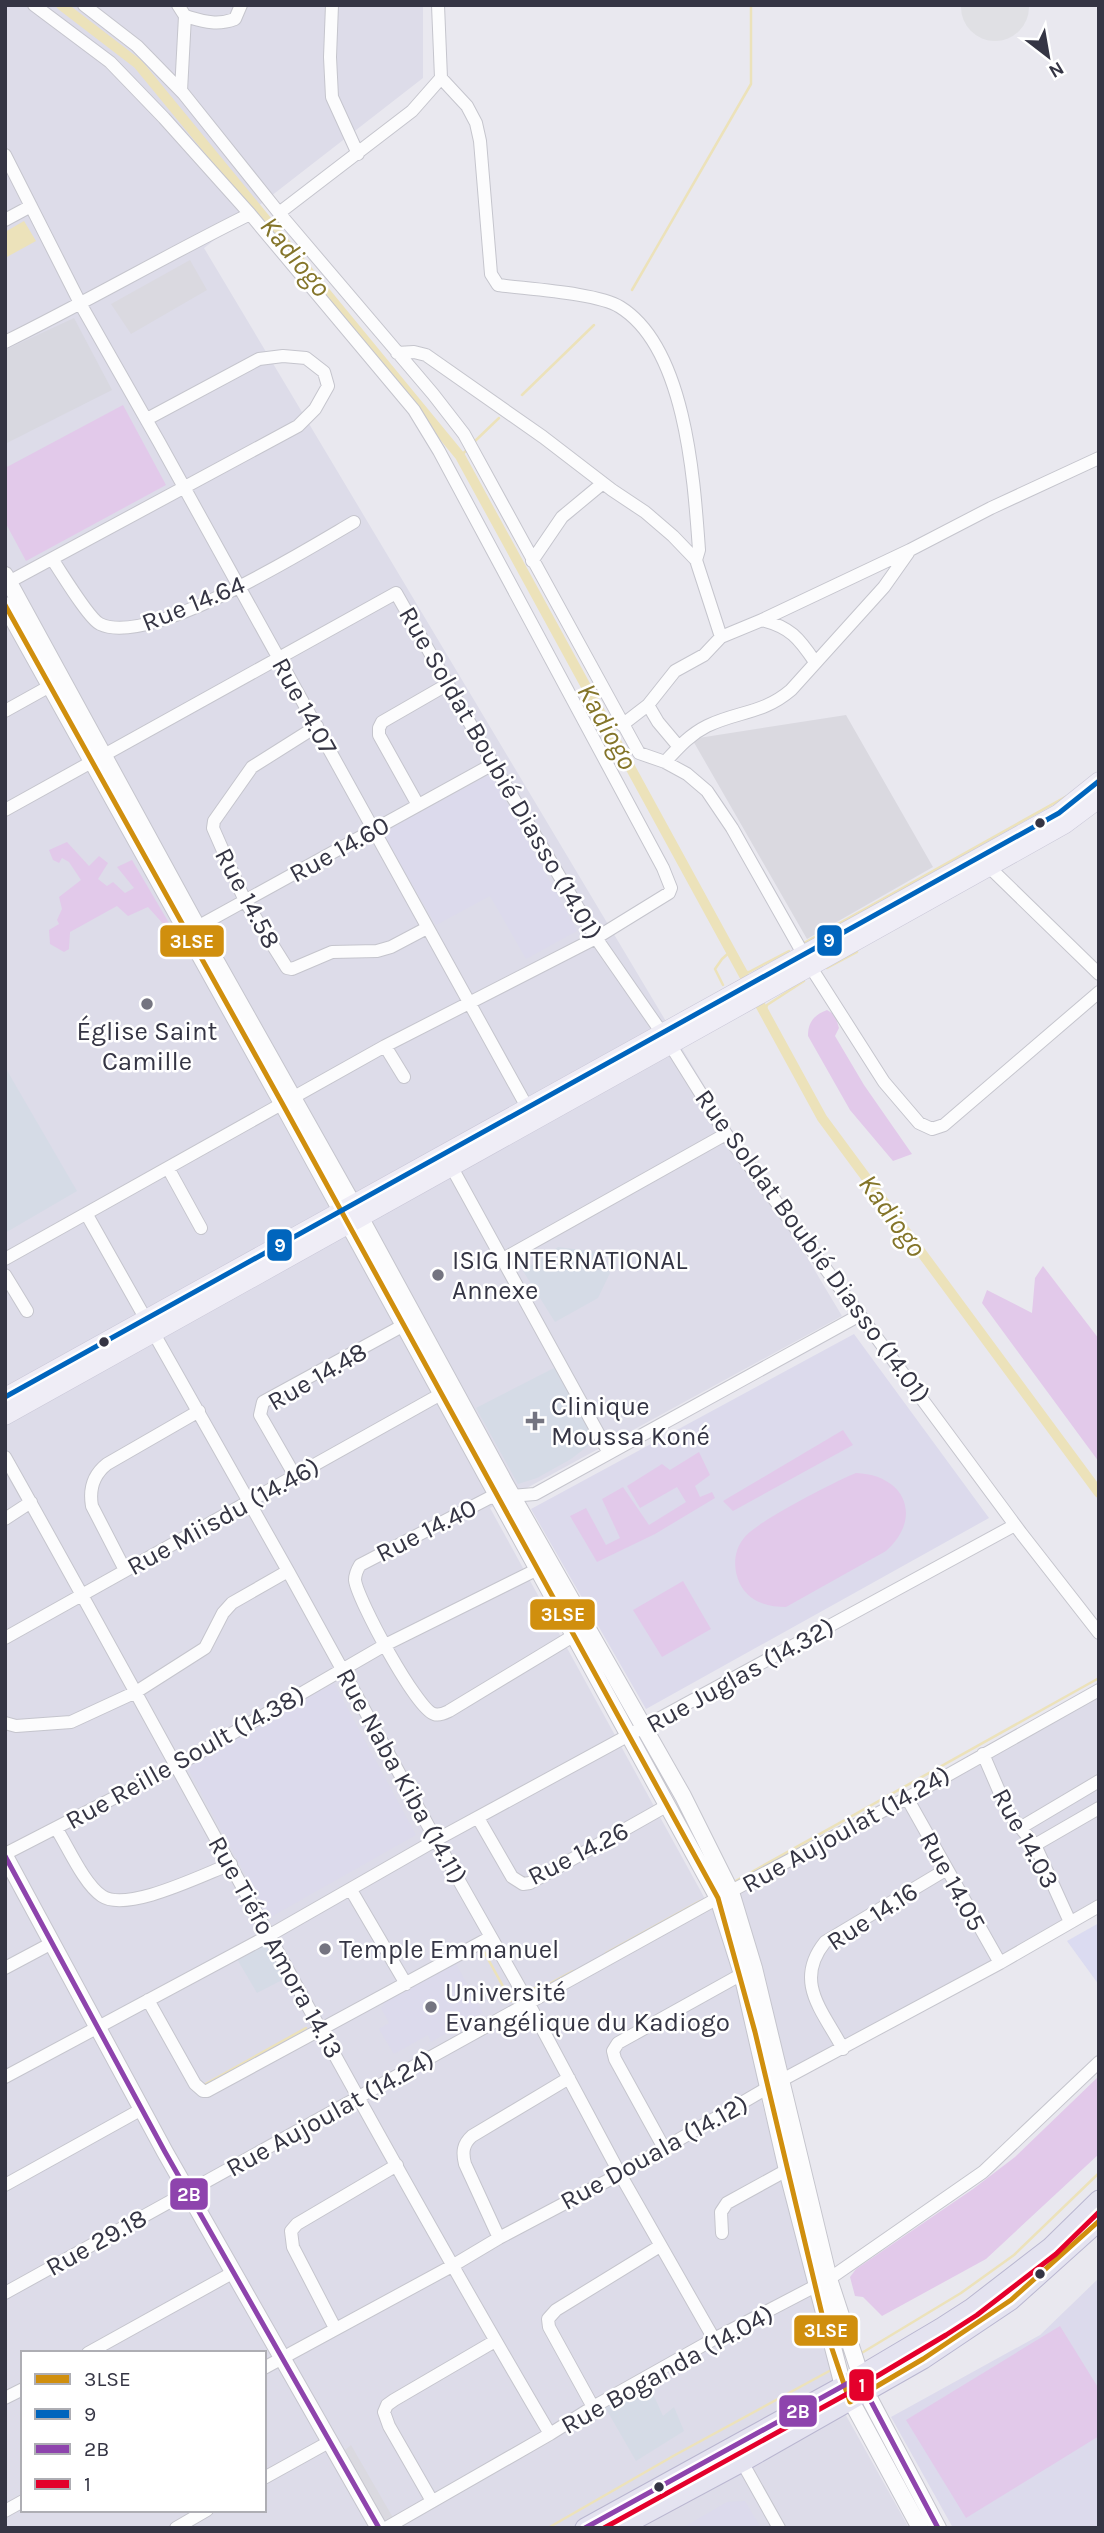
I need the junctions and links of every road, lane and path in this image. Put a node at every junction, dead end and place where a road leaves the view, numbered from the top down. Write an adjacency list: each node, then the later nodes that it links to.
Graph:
1 (34, 5): 12 (street)
2 (83, 5): 8 (street)
3 (241, 5): 6 (street)
4 (332, 5): 9 (street)
5 (438, 5): 7 (street)
6 (181, 10): 8 (street)
7 (441, 78): 9 (street); 25 (street)
8 (181, 91): 13 (street)
9 (358, 154): 13 (street)
10 (5, 155): 11 (street, Rue 14.07)
11 (31, 206): 14 (street); 15 (street, Rue 14.07)
12 (250, 214): 15 (street); 53 (street)
13 (279, 214): 17 (street)
14 (5, 220)
15 (81, 305): 16 (street); 18 (street, Rue 14.07)
16 (5, 342)
17 (397, 353): 20 (street); 26 (street)
18 (147, 419): 21 (street, Rue 14.07); 21 (street)
19 (1099, 458): 23 (street)
20 (603, 483): 25 (street); 26 (street)
21 (184, 486): 24 (street); 28 (street, Rue 14.07)
22 (354, 522): 28 (street, Rue 14.64)
23 (910, 550): 30 (street); 33 (street)
24 (52, 559): 27 (street); 28 (street, Rue 14.64)
25 (696, 560): 31 (street)
26 (532, 561): 38 (street)
27 (7, 580): 41 (street)
28 (239, 588): 32 (street, Rue 14.07)
29 (5, 605): 35 (street)
30 (761, 620): 31 (street); 33 (street)
31 (720, 637): 36 (street)
32 (280, 659): 34 (street, Rue Soldat Boubié Diasso (14.01)); 39 (street, Rue 14.07); 41 (street)
33 (815, 662): 40 (street)
34 (448, 684): 43 (street, Rue Soldat Boubié Diasso (14.01)); 46 (street)
35 (50, 686): 37 (street); 41 (street)
36 (648, 705): 38 (street); 40 (street)
37 (5, 711)
38 (622, 725): 42 (street)
39 (317, 726): 48 (street, Rue 14.07); 50 (street, Rue 14.58)
40 (679, 747): 42 (street)
41 (97, 757): 47 (street); 52 (street)
42 (665, 762): 54 (street)
43 (493, 764): 46 (street, Rue 14.60); 53 (street, Rue Soldat Boubié Diasso (14.01))
44 (1099, 781): 49 (main road)
45 (1099, 799): 49 (main road)
46 (418, 806): 48 (street, Rue 14.60)
47 (5, 810)
48 (373, 830): 50 (street, Rue 14.60); 51 (street, Rue 14.07)
49 (986, 861): 54 (main road); 55 (street)
50 (245, 901): 51 (street, Rue 14.58); 52 (street, Rue 14.60)
51 (427, 928): 57 (street, Rue 14.07)
52 (192, 930): 61 (street)
53 (596, 938): 57 (street); 58 (street, Rue Soldat Boubié Diasso (14.01))
54 (806, 960): 56 (street); 58 (main road)
55 (1099, 974)
56 (1099, 992)
57 (468, 1001): 59 (street); 62 (street, Rue 14.07)
58 (666, 1040): 62 (main road); 63 (street, Rue Soldat Boubié Diasso (14.01)); 64 (main road)
59 (385, 1046): 60 (street); 61 (street)
60 (404, 1077)
61 (288, 1100): 65 (street); 66 (street)
62 (527, 1107): 66 (main road)
63 (726, 1134): 70 (street); 73 (street, Rue Soldat Boubié Diasso (14.01))
64 (451, 1166): 66 (main road); 70 (street)
65 (168, 1168): 67 (street); 68 (street)
66 (350, 1214): 74 (main road); 75 (street); 83 (street)
67 (88, 1215): 69 (street); 74 (street, Rue Naba Kiba (14.11))
68 (201, 1228)
69 (5, 1259)
70 (503, 1259): 80 (street)
71 (5, 1275): 72 (street)
72 (27, 1311)
73 (859, 1316): 80 (street); 87 (street, Rue Soldat Boubié Diasso (14.01))
74 (151, 1325): 77 (main road); 78 (street, Rue Naba Kiba (14.11)); 79 (main road)
75 (404, 1325): 76 (street); 82 (street, Rue 14.48)
76 (441, 1394): 82 (street, Rue Miisdu (14.46)); 83 (street)
77 (5, 1397)
78 (199, 1411): 84 (street, Rue Naba Kiba (14.11)); 89 (street)
79 (5, 1416)
80 (609, 1453): 83 (street)
81 (5, 1457): 85 (street, Rue Tiéfo Amora 14.13)
82 (295, 1476): 84 (street, Rue Miisdu (14.46))
83 (505, 1496): 88 (street); 95 (street, Rue 14.40)
84 (249, 1501): 89 (street, Rue Miisdu (14.46)); 90 (street, Rue Naba Kiba (14.11))
85 (31, 1502): 86 (street); 91 (street, Rue Tiéfo Amora 14.13)
86 (5, 1519)
87 (1015, 1525): 92 (street, Rue Soldat Boubié Diasso (14.01)); 100 (street, Rue Juglas (14.32))
88 (544, 1566): 93 (street); 95 (street, Rue Reille Soult (14.38)); 100 (street)
89 (125, 1570): 91 (street, Rue Miisdu (14.46))
90 (288, 1571): 96 (street, Rue Naba Kiba (14.11)); 98 (street)
91 (83, 1595): 94 (street, Rue Miisdu (14.46)); 98 (street, Rue Tiéfo Amora 14.13)
92 (1099, 1633)
93 (573, 1636): 95 (street); 101 (street)
94 (5, 1638)
95 (385, 1645): 96 (street, Rue Reille Soult (14.38))
96 (343, 1669): 103 (street, Rue Reille Soult (14.38)); 111 (street, Rue Naba Kiba (14.11))
97 (1099, 1690): 102 (street, Rue Aujoulat (14.24))
98 (136, 1692): 99 (street); 103 (street, Rue Tiéfo Amora 14.13)
99 (5, 1723)
100 (643, 1727): 101 (street, Rue Juglas (14.32)); 117 (street)
101 (628, 1736): 106 (street); 108 (street, Rue Juglas (14.32))
102 (983, 1754): 105 (street, Rue Aujoulat (14.24)); 110 (street, Rue 14.03)
103 (176, 1766): 109 (street, Rue Reille Soult (14.38)); 114 (street, Rue Tiéfo Amora 14.13)
104 (1099, 1781): 110 (street)
105 (907, 1798): 115 (street, Rue 14.05); 117 (street, Rue Aujoulat (14.24))
106 (668, 1805): 108 (street, Rue 14.26); 117 (street)
107 (1099, 1808): 112 (street)
108 (478, 1818): 111 (street, Rue Juglas (14.32))
109 (56, 1828): 113 (street, Rue Reille Soult (14.38)); 114 (street)
110 (1020, 1828): 112 (street, Rue 14.03)
111 (436, 1840): 116 (street, Rue Juglas (14.32)); 121 (street, Rue Naba Kiba (14.11))
112 (1035, 1845): 119 (street, Rue 14.03)
113 (5, 1855): 122 (street)
114 (231, 1864): 120 (street, Rue Tiéfo Amora 14.13)
115 (947, 1869): 123 (street, Rue 14.05); 131 (street, Rue 14.16)
116 (351, 1890): 120 (street, Rue Juglas (14.32)); 126 (street)
117 (725, 1895): 125 (street); 128 (street, Rue Aujoulat (14.24)); 135 (street)
118 (1099, 1906): 119 (street, Rue Douala (14.12))
119 (1070, 1922): 123 (street, Rue Douala (14.12))
120 (270, 1935): 127 (street, Rue Juglas (14.32)); 130 (street, Rue Tiéfo Amora 14.13)
121 (491, 1937): 126 (street); 128 (street, Rue Naba Kiba (14.11))
122 (52, 1943): 124 (street); 129 (street)
123 (1000, 1963): 131 (street, Rue Douala (14.12))
124 (5, 1968)
125 (742, 1974): 135 (street); 138 (street)
126 (406, 1984): 130 (street)
127 (148, 2000): 129 (street, Rue Juglas (14.32)); 130 (street)
128 (528, 2004): 134 (street, Rue Naba Kiba (14.11)); 136 (street, Rue Aujoulat (14.24))
129 (97, 2027): 133 (street, Rue Juglas (14.32)); 137 (street)
130 (322, 2031): 136 (street, Rue Tiéfo Amora 14.13)
131 (843, 2049): 135 (street, Rue Douala (14.12))
132 (1099, 2062): 151 (street, Rue Boganda (14.04))
133 (5, 2077)
134 (569, 2078): 141 (street, Rue Naba Kiba (14.11)); 147 (street)
135 (776, 2084): 138 (street, Rue Douala (14.12)); 140 (street); 151 (street)
136 (358, 2097): 139 (street, Rue Tiéfo Amora 14.13); 143 (street, Rue Aujoulat (14.24))
137 (142, 2109): 142 (street); 143 (street)
138 (664, 2148): 141 (street, Rue Douala (14.12))
139 (397, 2165): 149 (street, Rue Tiéfo Amora 14.13); 153 (street)
140 (786, 2170): 146 (street); 151 (street)
141 (620, 2174): 147 (street, Rue Douala (14.12)); 148 (street, Rue Naba Kiba (14.11))
142 (5, 2185)
143 (187, 2191): 150 (street); 152 (street, Rue 29.18)
144 (1099, 2200): 159 (main road)
145 (1099, 2221): 159 (main road)
146 (722, 2233)
147 (499, 2238): 149 (street, Rue Douala (14.12))
148 (660, 2246): 154 (street, Rue Naba Kiba (14.11)); 162 (street)
149 (453, 2266): 153 (street, Rue Douala (14.12)); 155 (street, Rue Tiéfo Amora 14.13)
150 (234, 2272): 156 (street); 157 (street)
151 (823, 2283): 154 (street, Rue Boganda (14.04)); 159 (street)
152 (5, 2293)
153 (335, 2328): 157 (street, Rue Douala (14.12))
154 (715, 2339): 162 (street, Rue Boganda (14.04))
155 (495, 2341): 163 (street, Rue Tiéfo Amora 14.13); 167 (street)
156 (92, 2351)
157 (283, 2357): 158 (street, Rue Douala (14.12)); 164 (street)
158 (266, 2367)
159 (855, 2389): 165 (main road); 174 (main road); 177 (street); 178 (street)
160 (21, 2390): 161 (street)
161 (5, 2398)
162 (593, 2407): 163 (street, Rue Boganda (14.04))
163 (550, 2434): 167 (street, Rue Boganda (14.04))
164 (329, 2442): 166 (street); 172 (street)
165 (742, 2462): 175 (main road); 176 (street)
166 (266, 2477)
167 (432, 2501): 173 (street, Rue Boganda (14.04))
168 (21, 2502): 169 (street)
169 (5, 2511)
170 (204, 2512): 171 (street)
171 (176, 2528)
172 (379, 2528)
173 (386, 2528)
174 (585, 2528)
175 (619, 2528)
176 (779, 2528)
177 (920, 2528)
178 (938, 2528)

